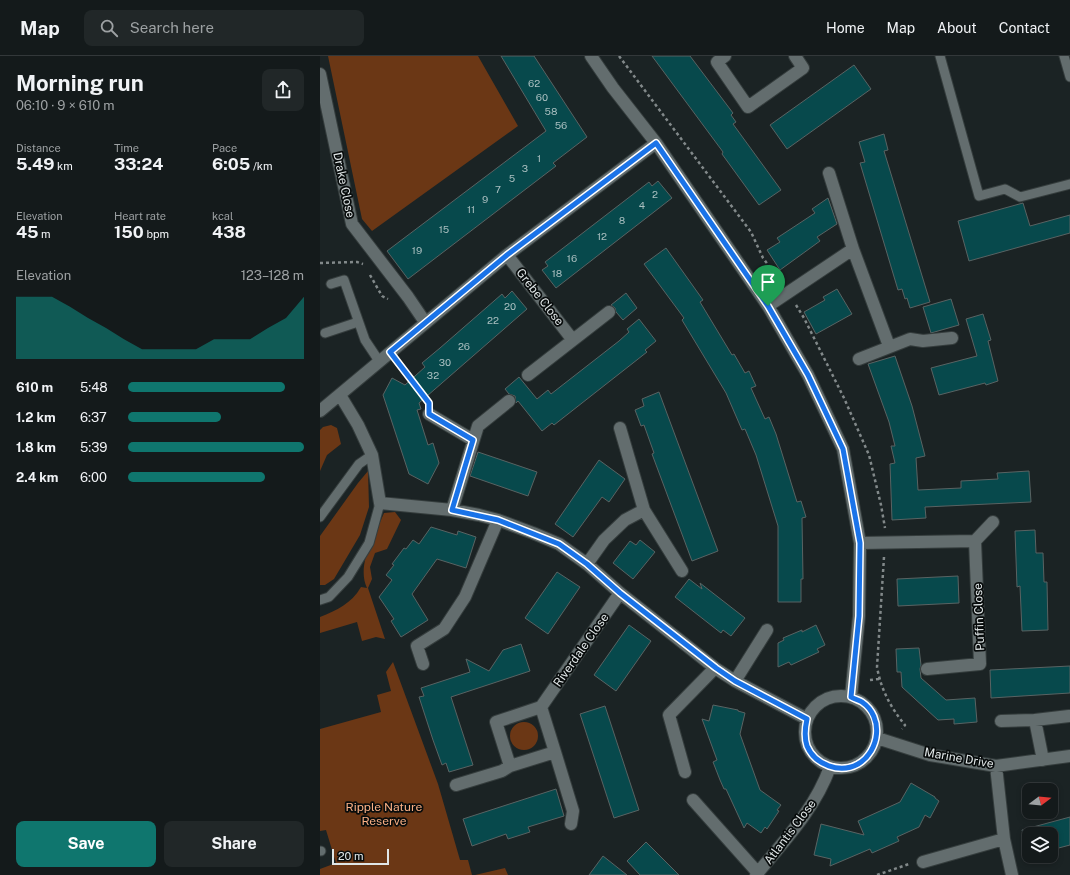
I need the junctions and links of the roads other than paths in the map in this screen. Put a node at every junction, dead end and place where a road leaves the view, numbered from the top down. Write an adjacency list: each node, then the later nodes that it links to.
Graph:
1 (591, 56): 8 (street)
2 (725, 56): 3 (street)
3 (795, 56)
4 (940, 56): 10 (lane)
5 (1064, 56): 7 (lane)
6 (320, 74): 17 (street, Drake Close)
7 (1070, 77)
8 (656, 143): 12 (street); 14 (street)
9 (829, 173): 11 (street)
10 (1070, 184)
11 (853, 249): 14 (street); 21 (street)
12 (507, 255): 17 (street); 20 (street, Grebe Close)
13 (331, 284): 16 (lane)
14 (768, 306): 39 (street)
15 (609, 312): 20 (street)
16 (358, 322): 18 (lane); 23 (lane)
17 (425, 322): 23 (street)
18 (325, 333)
19 (952, 338): 21 (street)
20 (572, 339): 24 (street)
21 (889, 346): 22 (street)
22 (859, 359)
23 (379, 361): 25 (street)
24 (528, 375)
25 (340, 395): 27 (street); 31 (street)
26 (509, 401): 30 (street)
27 (320, 411)
28 (429, 414): 30 (street)
29 (620, 428): 34 (street)
30 (473, 440): 33 (street)
31 (372, 455): 32 (street); 35 (lane)
32 (380, 503): 33 (street); 43 (lane)
33 (452, 510): 36 (street)
34 (644, 510): 40 (street); 41 (street)
35 (320, 517)
36 (498, 520): 40 (street); 45 (street)
37 (993, 522): 38 (street)
38 (975, 541): 39 (street); 47 (street, Puffin Close)
39 (860, 543): 49 (street)
40 (587, 564): 42 (street)
41 (682, 571)
42 (620, 593): 46 (street); 50 (street, Riverdale Close)
43 (320, 600)
44 (767, 630): 48 (street)
45 (423, 664)
46 (716, 668): 48 (street); 62 (street)
47 (927, 668)
48 (735, 681): 52 (street)
49 (851, 697): 52 (street); 55 (street)
50 (541, 707): 56 (street); 59 (street)
51 (1069, 716): 53 (street)
52 (807, 719): 61 (street)
53 (1035, 720): 54 (street); 58 (street)
54 (1000, 721)
55 (877, 738): 60 (street, Marine Drive); 61 (street)
56 (555, 752): 59 (street); 65 (street)
57 (1070, 756): 58 (street, Marine Drive)
58 (1043, 760): 60 (street, Marine Drive)
59 (510, 766): 63 (street)
60 (996, 766): 66 (street)
61 (830, 767): 68 (street, Atlantis Close)
62 (685, 772)
63 (456, 785)
64 (693, 800): 68 (street, Atlantis Close)
65 (571, 824)
66 (1004, 839): 67 (street); 69 (street)
67 (923, 862)
68 (757, 874)
69 (1012, 875)

